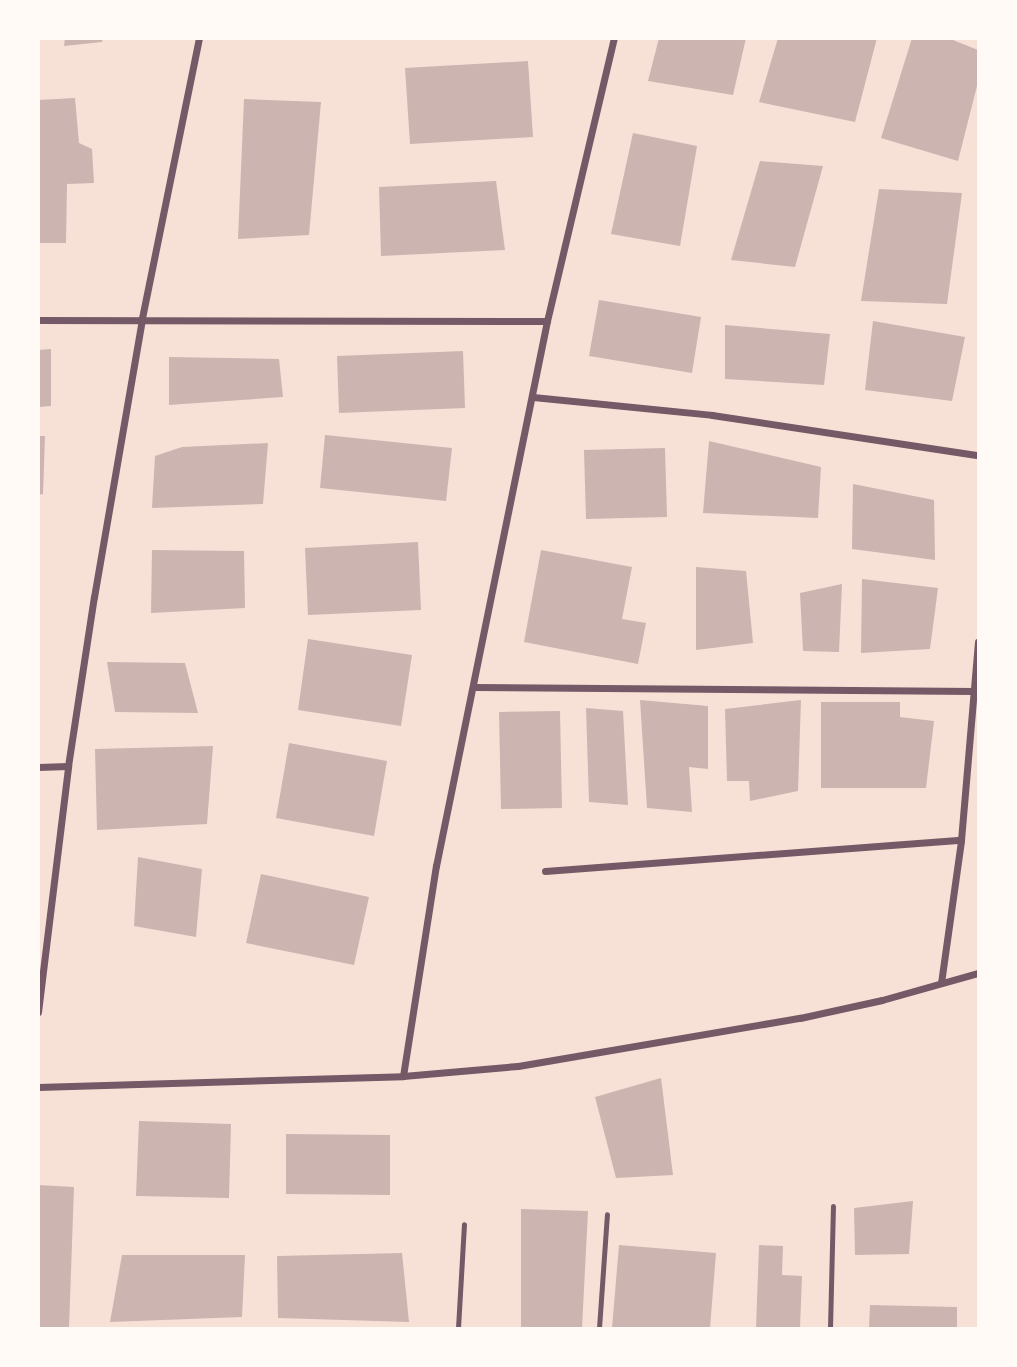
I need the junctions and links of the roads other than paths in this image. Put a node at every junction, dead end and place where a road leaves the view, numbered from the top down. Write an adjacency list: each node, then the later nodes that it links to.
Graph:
1 (199, 38): 3 (street)
2 (614, 38): 5 (street)
3 (142, 318): 4 (street); 5 (street); 11 (street)
4 (38, 320)
5 (547, 321): 6 (street)
6 (533, 397): 7 (street); 9 (street)
7 (978, 455)
8 (978, 642): 10 (street)
9 (474, 687): 10 (street); 18 (street)
10 (974, 691): 13 (street)
11 (68, 766): 12 (street); 17 (street)
12 (38, 767)
13 (961, 840): 14 (street); 16 (street)
14 (545, 871)
15 (978, 973): 16 (street)
16 (941, 984): 18 (street)
17 (38, 1012)
18 (402, 1076): 19 (street)
19 (38, 1087)
20 (832, 1206): 25 (lane)
21 (607, 1214): 24 (lane)
22 (464, 1224): 23 (lane)
23 (458, 1328)
24 (599, 1328)
25 (830, 1328)

